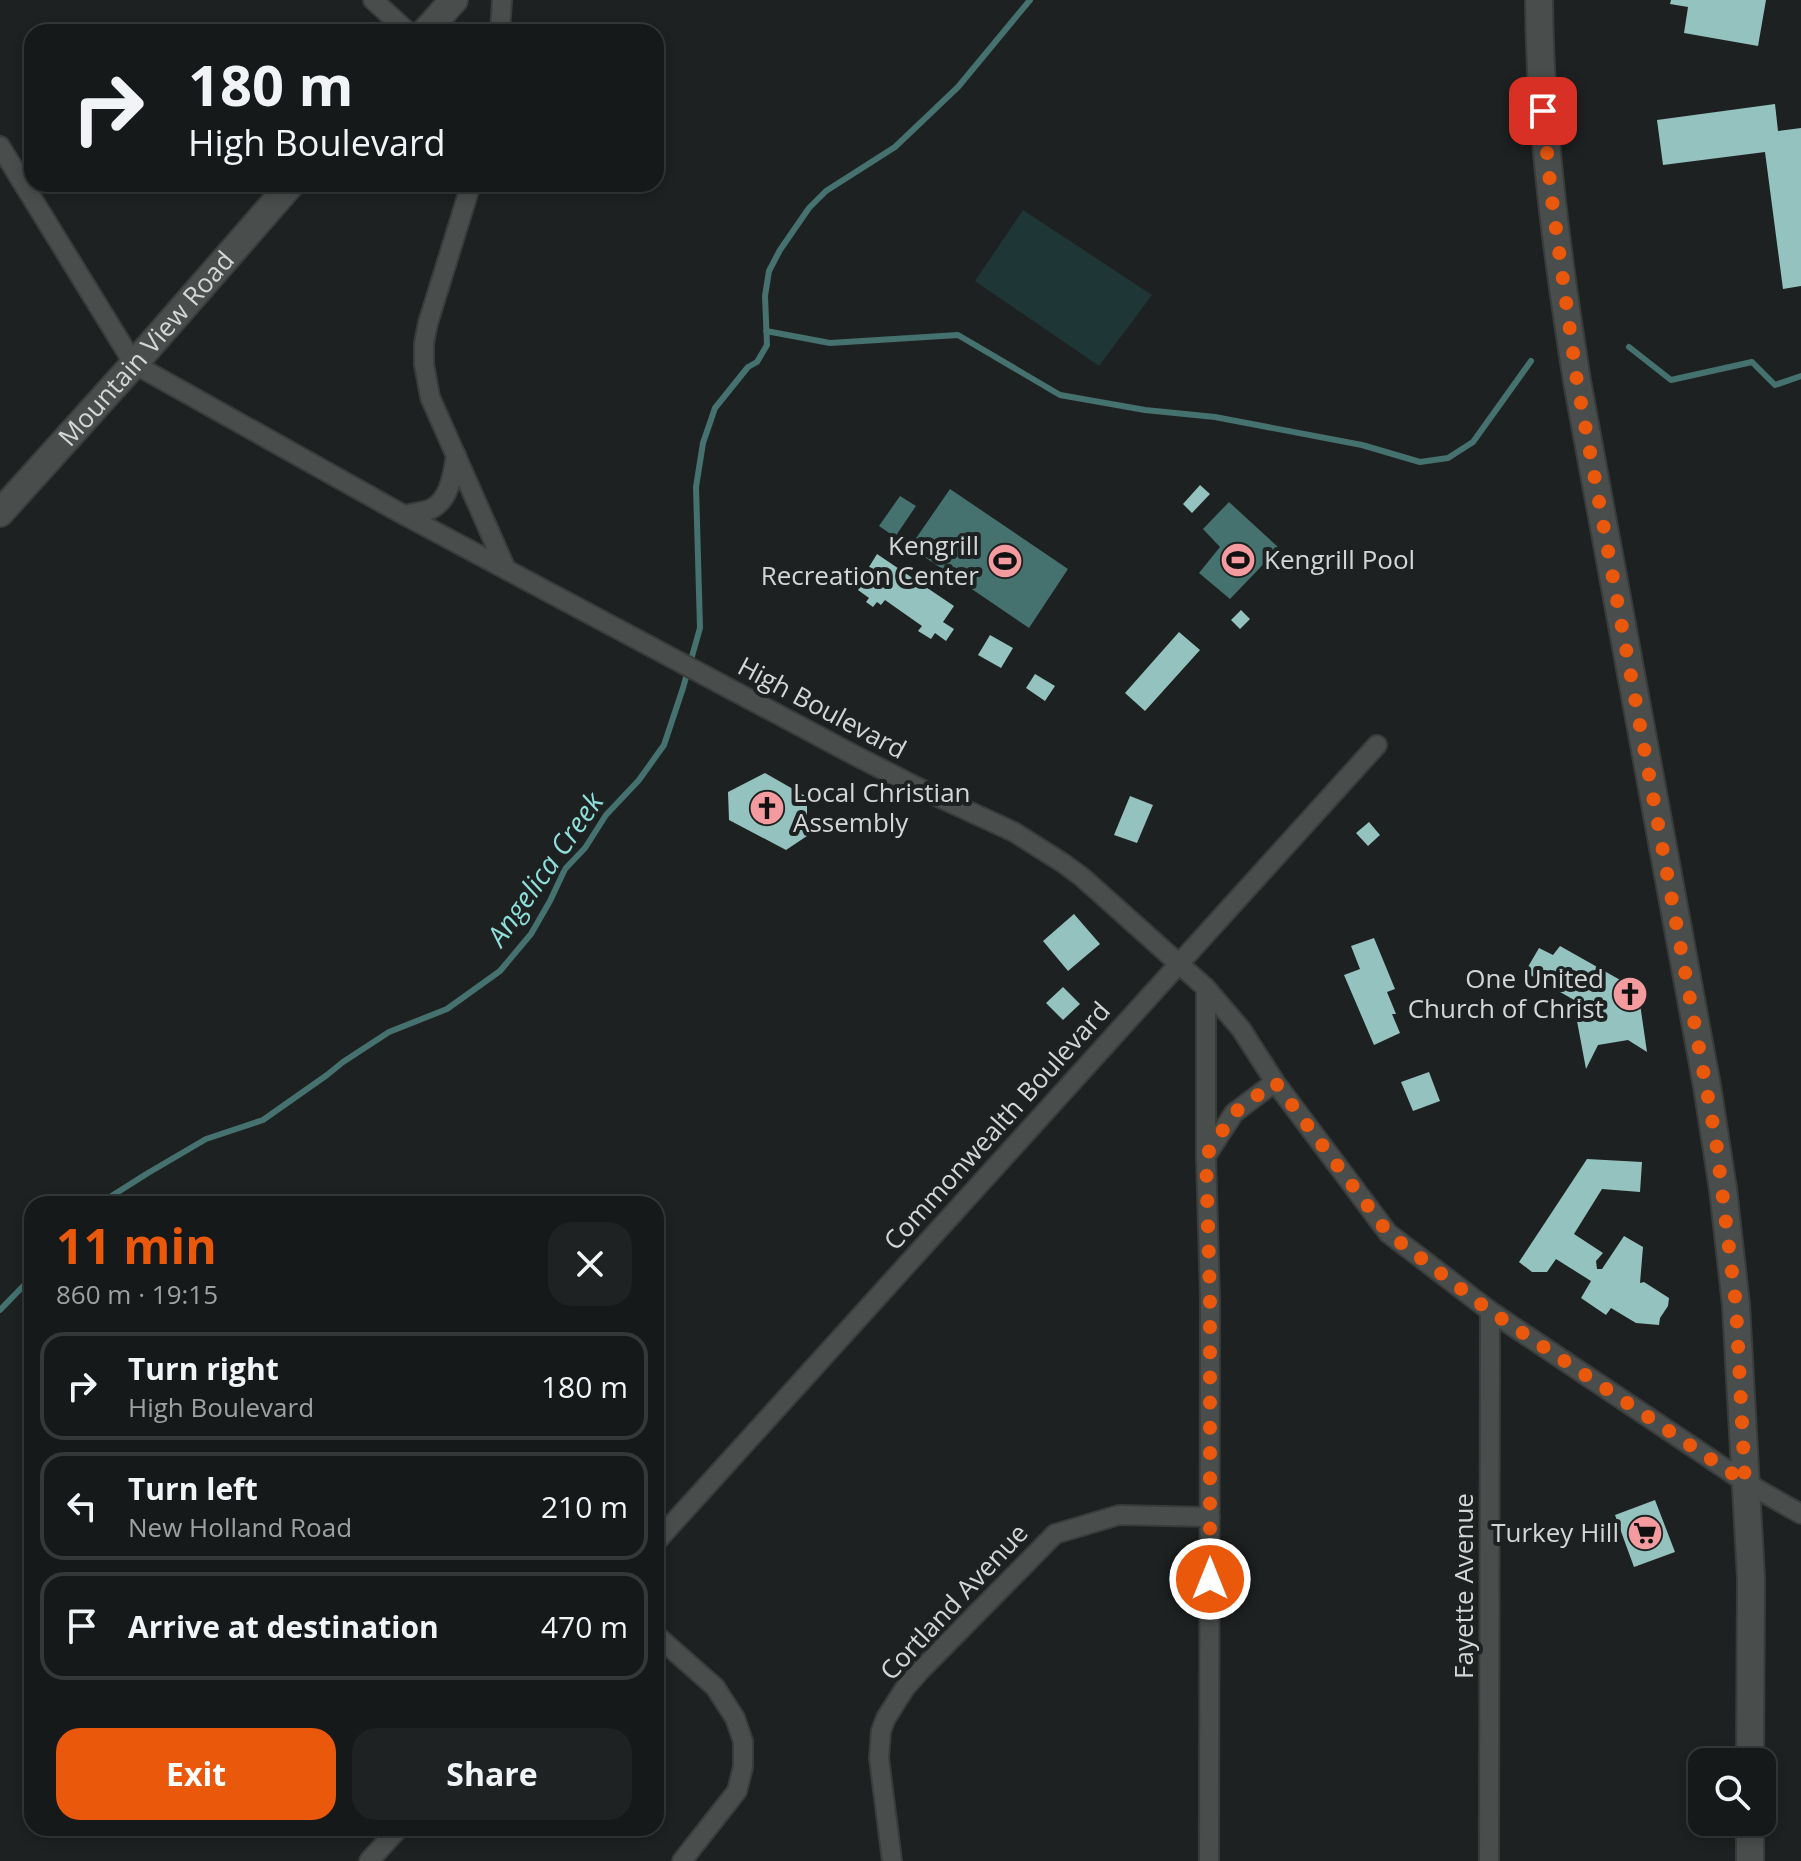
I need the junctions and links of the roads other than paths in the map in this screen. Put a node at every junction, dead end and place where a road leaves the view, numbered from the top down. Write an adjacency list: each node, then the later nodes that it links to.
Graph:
1 (373, 0): 5 (street)
2 (454, 0): 6 (main road)
3 (502, 0): 7 (street)
4 (1539, 0): 24 (main road)
5 (399, 24)
6 (432, 24)
7 (500, 24)
8 (0, 146): 9 (street, High Boulevard)
9 (24, 185)
10 (28, 192): 13 (street, High Boulevard)
11 (284, 192): 13 (main road, Mountain View Road)
12 (469, 192): 14 (street)
13 (134, 364): 15 (main road, Mountain View Road); 16 (street, High Boulevard)
14 (456, 455): 16 (street); 17 (street)
15 (0, 513)
16 (404, 515): 17 (street, High Boulevard)
17 (506, 569): 19 (street, High Boulevard)
18 (1377, 745): 19 (street, Commonwealth Boulevard)
19 (1179, 963): 20 (street, High Boulevard); 27 (street, Commonwealth Boulevard)
20 (1206, 988): 21 (street, High Boulevard); 22 (street)
21 (1275, 1082): 22 (street); 23 (street, High Boulevard)
22 (1206, 1156): 26 (street)
23 (1490, 1311): 24 (street, High Boulevard); 36 (street, Fayette Avenue)
24 (1745, 1482): 25 (street, High Boulevard); 29 (main road)
25 (1801, 1514)
26 (1210, 1517): 34 (street, Cortland Avenue); 35 (street)
27 (664, 1533)
28 (664, 1642): 33 (street)
29 (1750, 1748)
30 (392, 1836): 32 (street)
31 (1750, 1836): 37 (main road)
32 (369, 1861)
33 (682, 1861)
34 (892, 1861)
35 (1209, 1861)
36 (1489, 1861)
37 (1750, 1861)

